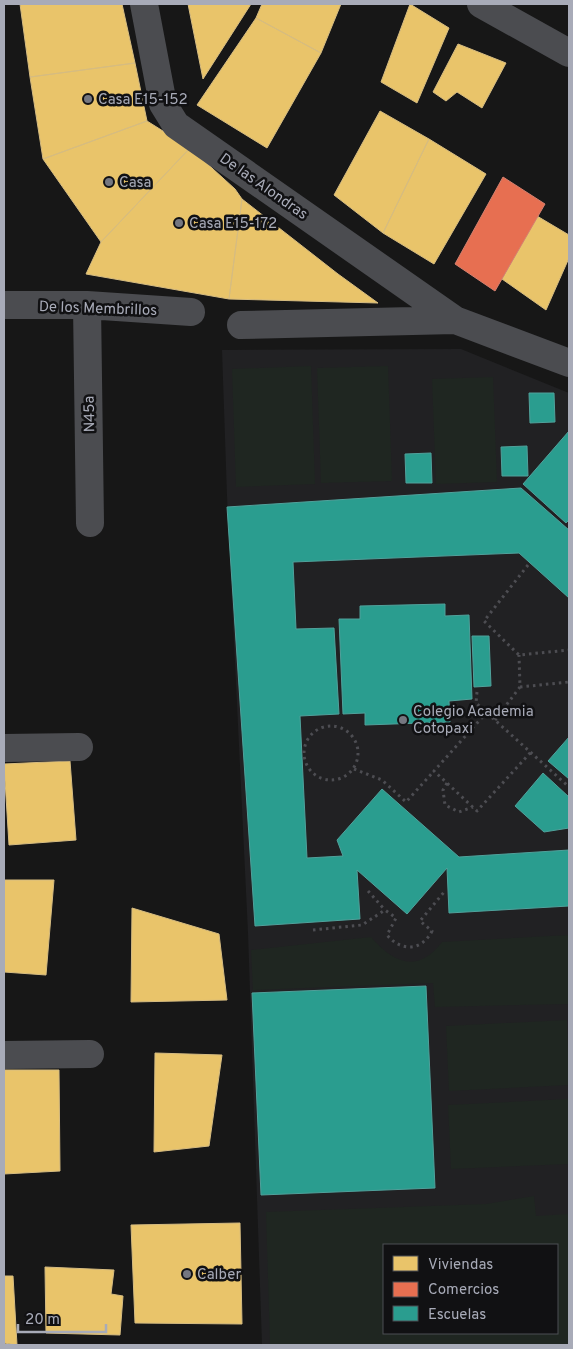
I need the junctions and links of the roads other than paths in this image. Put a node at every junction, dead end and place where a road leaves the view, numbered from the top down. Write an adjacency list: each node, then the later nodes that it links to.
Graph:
1 (144, 4): 7 (street, De las Alondras)
2 (481, 4): 3 (street)
3 (569, 54)
4 (4, 305): 5 (street, De los Membrillos)
5 (88, 305): 6 (street, De los Membrillos); 10 (street, N45a)
6 (191, 312)
7 (455, 320): 8 (street, De las Alondras); 9 (street, De las Alondras)
8 (241, 325)
9 (569, 363)
10 (90, 523)
11 (79, 747): 12 (street)
12 (4, 748)
13 (90, 1054): 14 (street)
14 (4, 1055)

